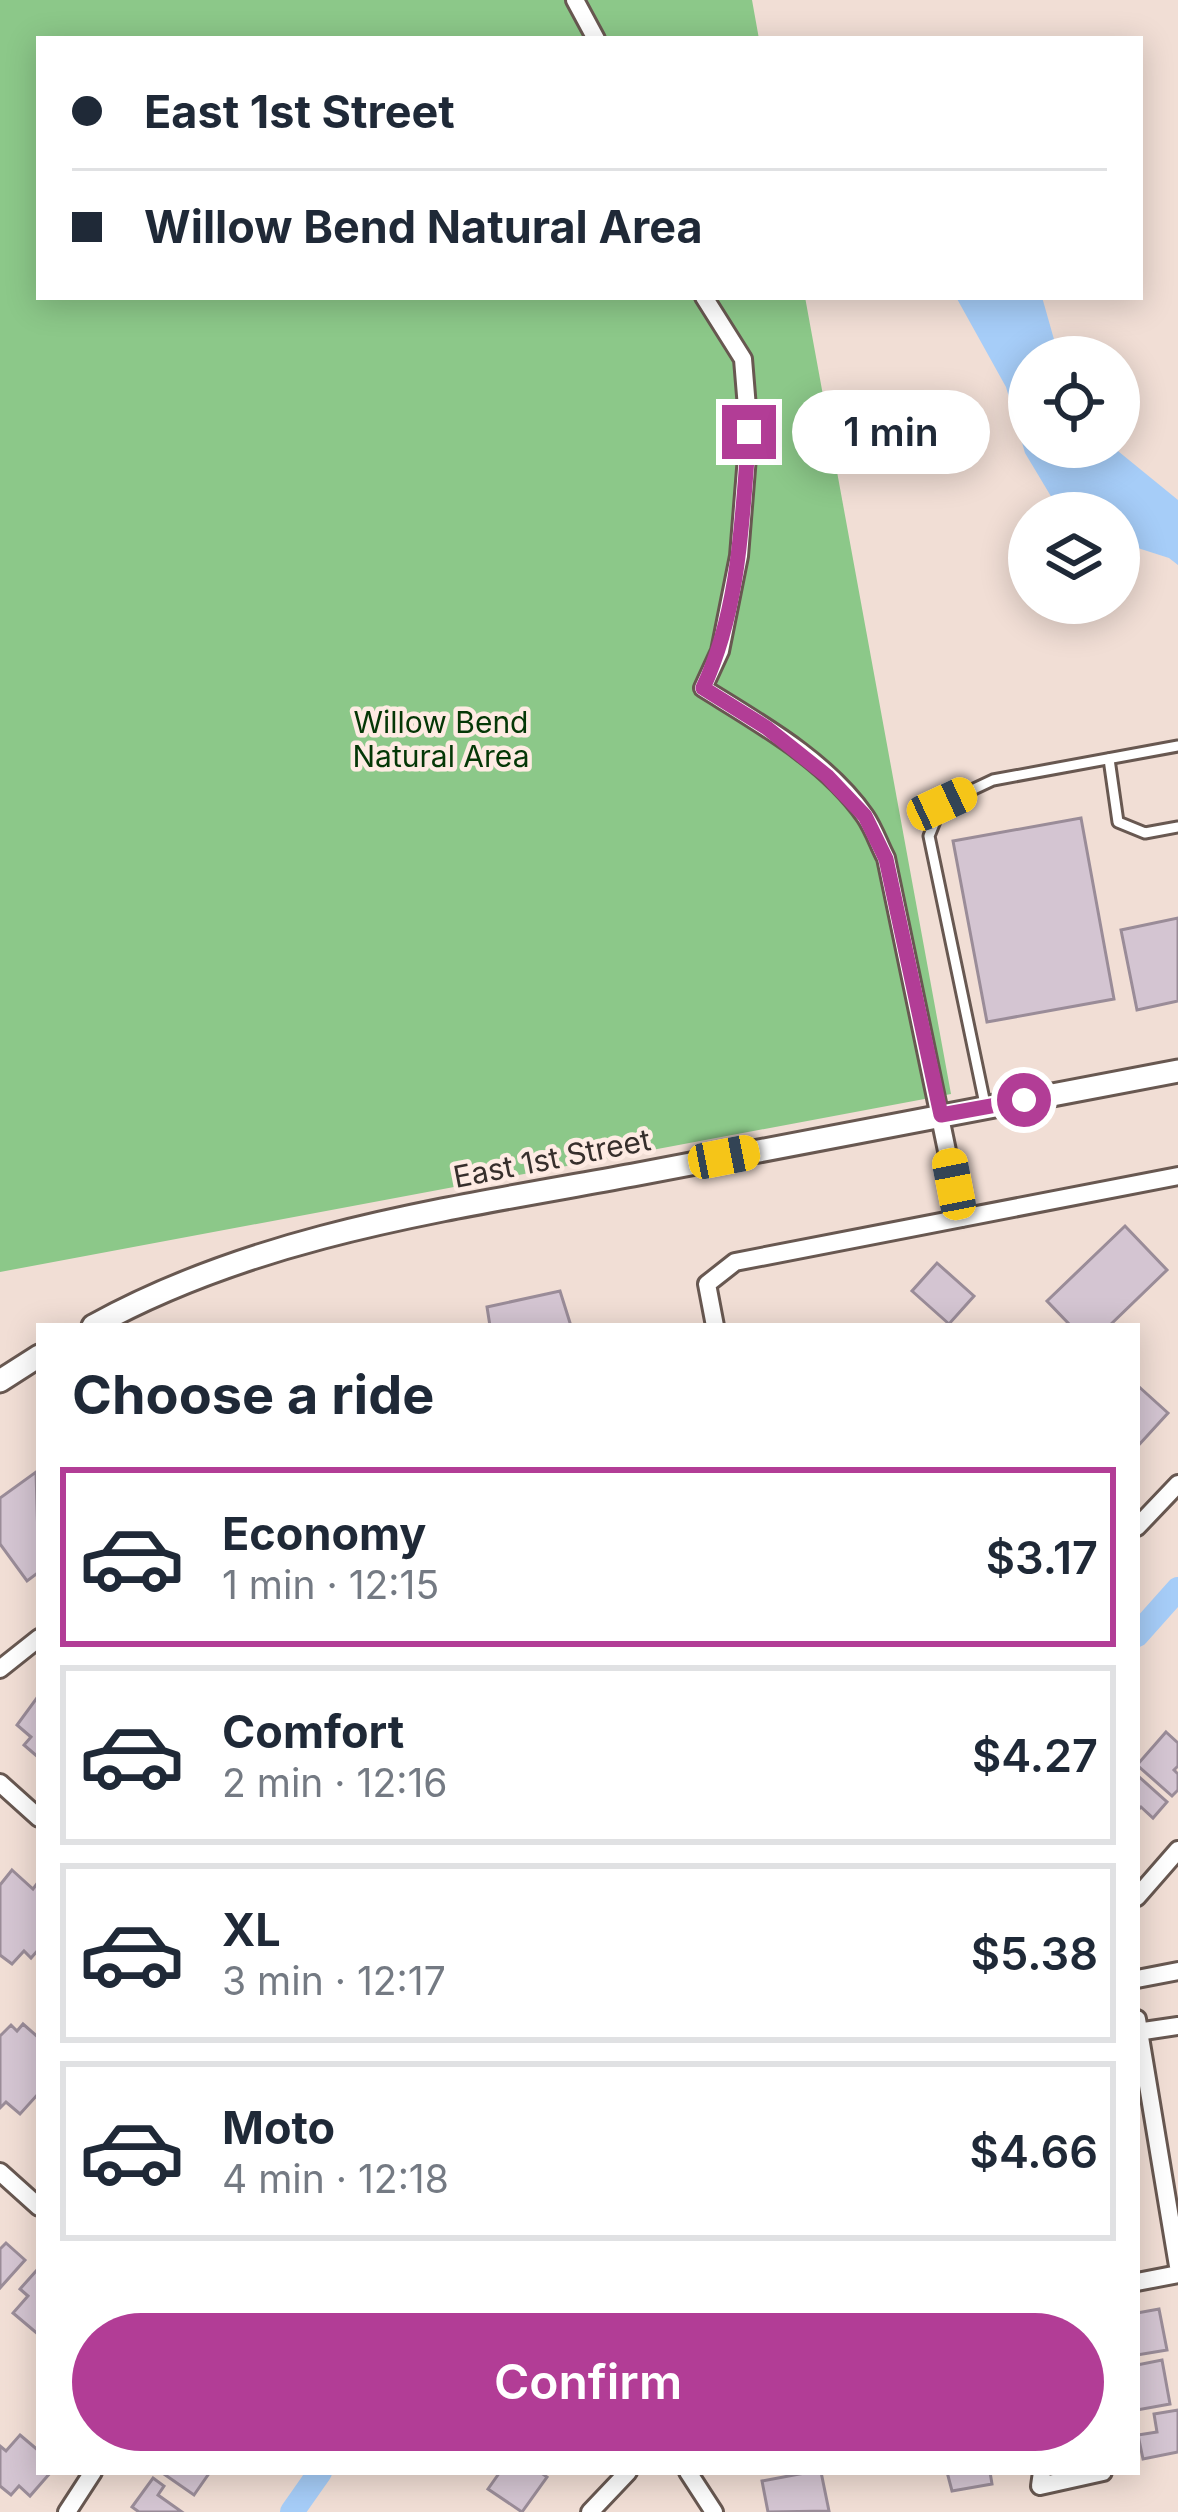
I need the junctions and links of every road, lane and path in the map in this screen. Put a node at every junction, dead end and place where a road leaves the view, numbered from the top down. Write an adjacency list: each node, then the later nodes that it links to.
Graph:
1 (575, 0): 2 (street)
2 (594, 36)
3 (706, 300): 9 (street)
4 (1178, 746): 5 (lane)
5 (1109, 759): 6 (lane); 8 (lane)
6 (1178, 827)
7 (1178, 1070): 8 (street, East 1st Street)
8 (985, 1107): 9 (street, East 1st Street)
9 (941, 1115): 11 (street); 12 (street, East 1st Street)
10 (1178, 1176): 11 (street)
11 (961, 1218): 13 (street)
12 (99, 1323)
13 (714, 1323)
14 (36, 1358): 15 (street)
15 (0, 1381)
16 (1178, 1484): 17 (street)
17 (1140, 1524)
18 (36, 1640): 19 (street)
19 (0, 1669)
20 (0, 1784): 21 (street)
21 (36, 1816)
22 (1178, 1850): 23 (street)
23 (1140, 1894)
24 (1178, 1971): 25 (street)
25 (1140, 1978)
26 (1178, 2026): 27 (street)
27 (1140, 2027)
28 (1140, 2039): 31 (street)
29 (0, 2172): 30 (street)
30 (36, 2204)
31 (1178, 2270): 32 (street)
32 (1140, 2281)
33 (90, 2475): 38 (street)
34 (625, 2475): 39 (street)
35 (690, 2475): 40 (street)
36 (1042, 2475): 37 (street)
37 (1089, 2475)
38 (67, 2512)
39 (590, 2512)
40 (714, 2512)

